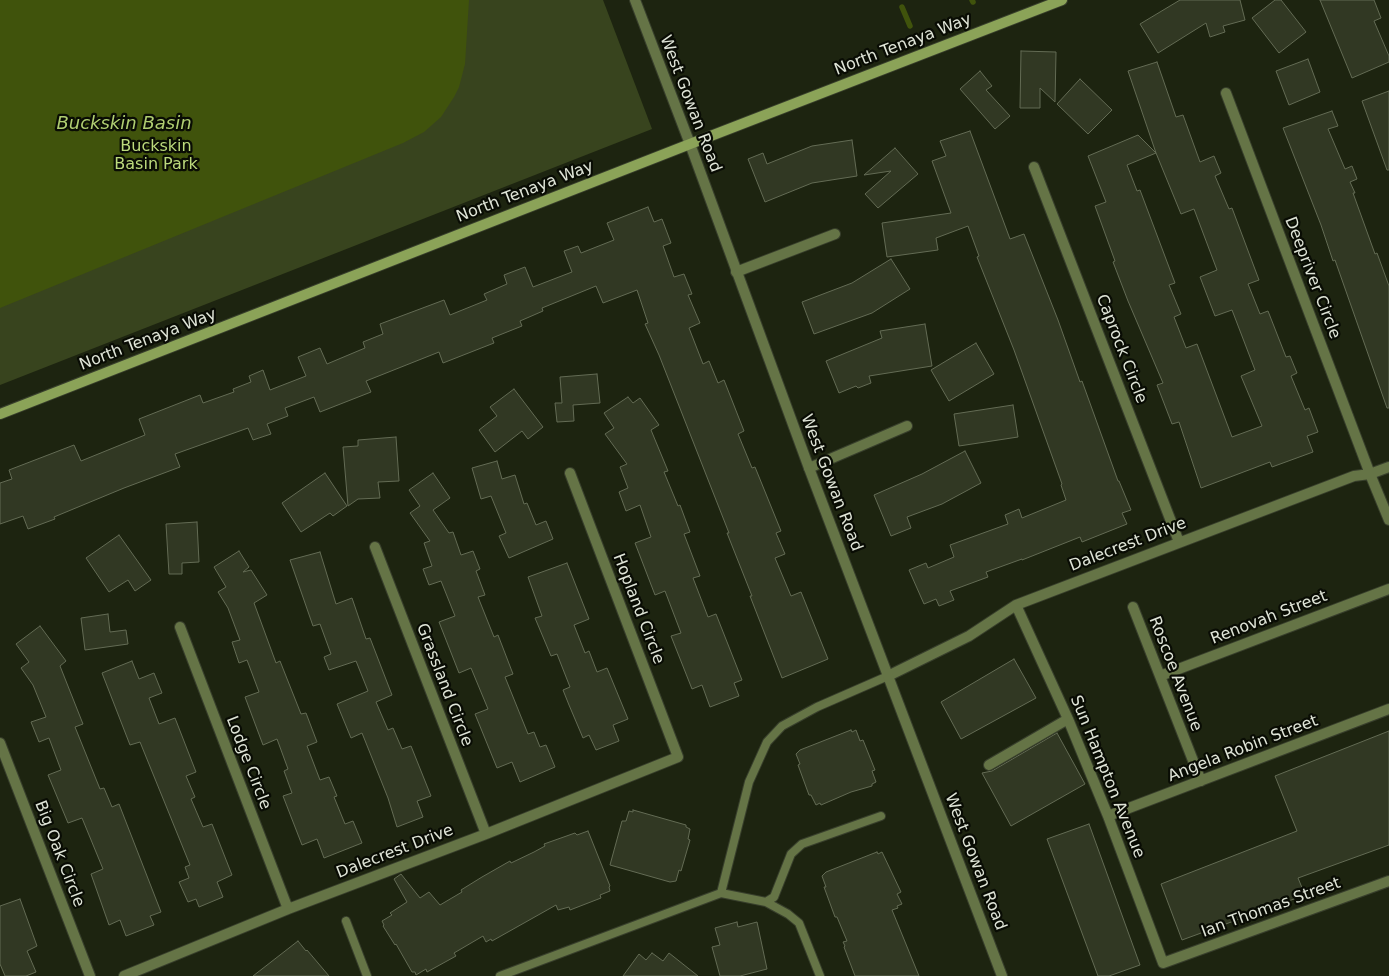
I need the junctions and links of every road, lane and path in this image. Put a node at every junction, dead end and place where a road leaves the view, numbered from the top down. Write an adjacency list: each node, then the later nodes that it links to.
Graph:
1 (635, 0): 4 (street, West Gowan Road)
2 (1062, 0): 4 (main road, North Tenaya Way)
3 (1226, 93): 13 (street, Deepriver Circle)
4 (690, 144): 7 (street, West Gowan Road); 8 (main road, North Tenaya Way)
5 (1034, 167): 15 (street, Caprock Circle)
6 (835, 234): 7 (street)
7 (736, 272): 11 (street, West Gowan Road)
8 (0, 414)
9 (907, 426): 11 (street)
10 (1389, 467): 13 (street, Dalecrest Drive)
11 (809, 468): 21 (street, West Gowan Road)
12 (570, 473): 26 (street, Hopland Circle)
13 (1370, 474): 14 (street, Deepriver Circle); 15 (street, Dalecrest Drive)
14 (1389, 520)
15 (1179, 542): 18 (street, Dalecrest Drive)
16 (375, 547): 31 (street, Grassland Circle)
17 (1389, 588): 22 (street, Renovah Street)
18 (1016, 605): 21 (street, Dalecrest Drive); 24 (street, Sun Hampton Avenue)
19 (1133, 607): 22 (street, Roscoe Avenue)
20 (180, 627): 35 (street, Lodge Circle)
21 (888, 676): 33 (lane); 44 (street, West Gowan Road)
22 (1160, 676): 28 (street, Roscoe Avenue)
23 (1389, 710): 28 (street, Angela Robin Street)
24 (1068, 719): 27 (street); 30 (street, Sun Hampton Avenue)
25 (0, 743): 39 (street, Big Oak Circle)
26 (678, 757): 31 (street, Dalecrest Drive)
27 (989, 766)
28 (1200, 781): 30 (street, Angela Robin Street)
29 (881, 816): 34 (lane)
30 (1108, 816): 37 (street, Sun Hampton Avenue)
31 (486, 834): 35 (street, Dalecrest Drive)
32 (1389, 882): 37 (street, Ian Thomas Street)
33 (721, 893): 34 (lane); 38 (lane)
34 (766, 902): 43 (lane)
35 (288, 909): 40 (street, Dalecrest Drive)
36 (346, 921): 41 (lane)
37 (1164, 963)
38 (515, 973): 42 (lane)
39 (90, 976)
40 (124, 976)
41 (367, 976)
42 (500, 976)
43 (820, 976)
44 (1002, 976)

